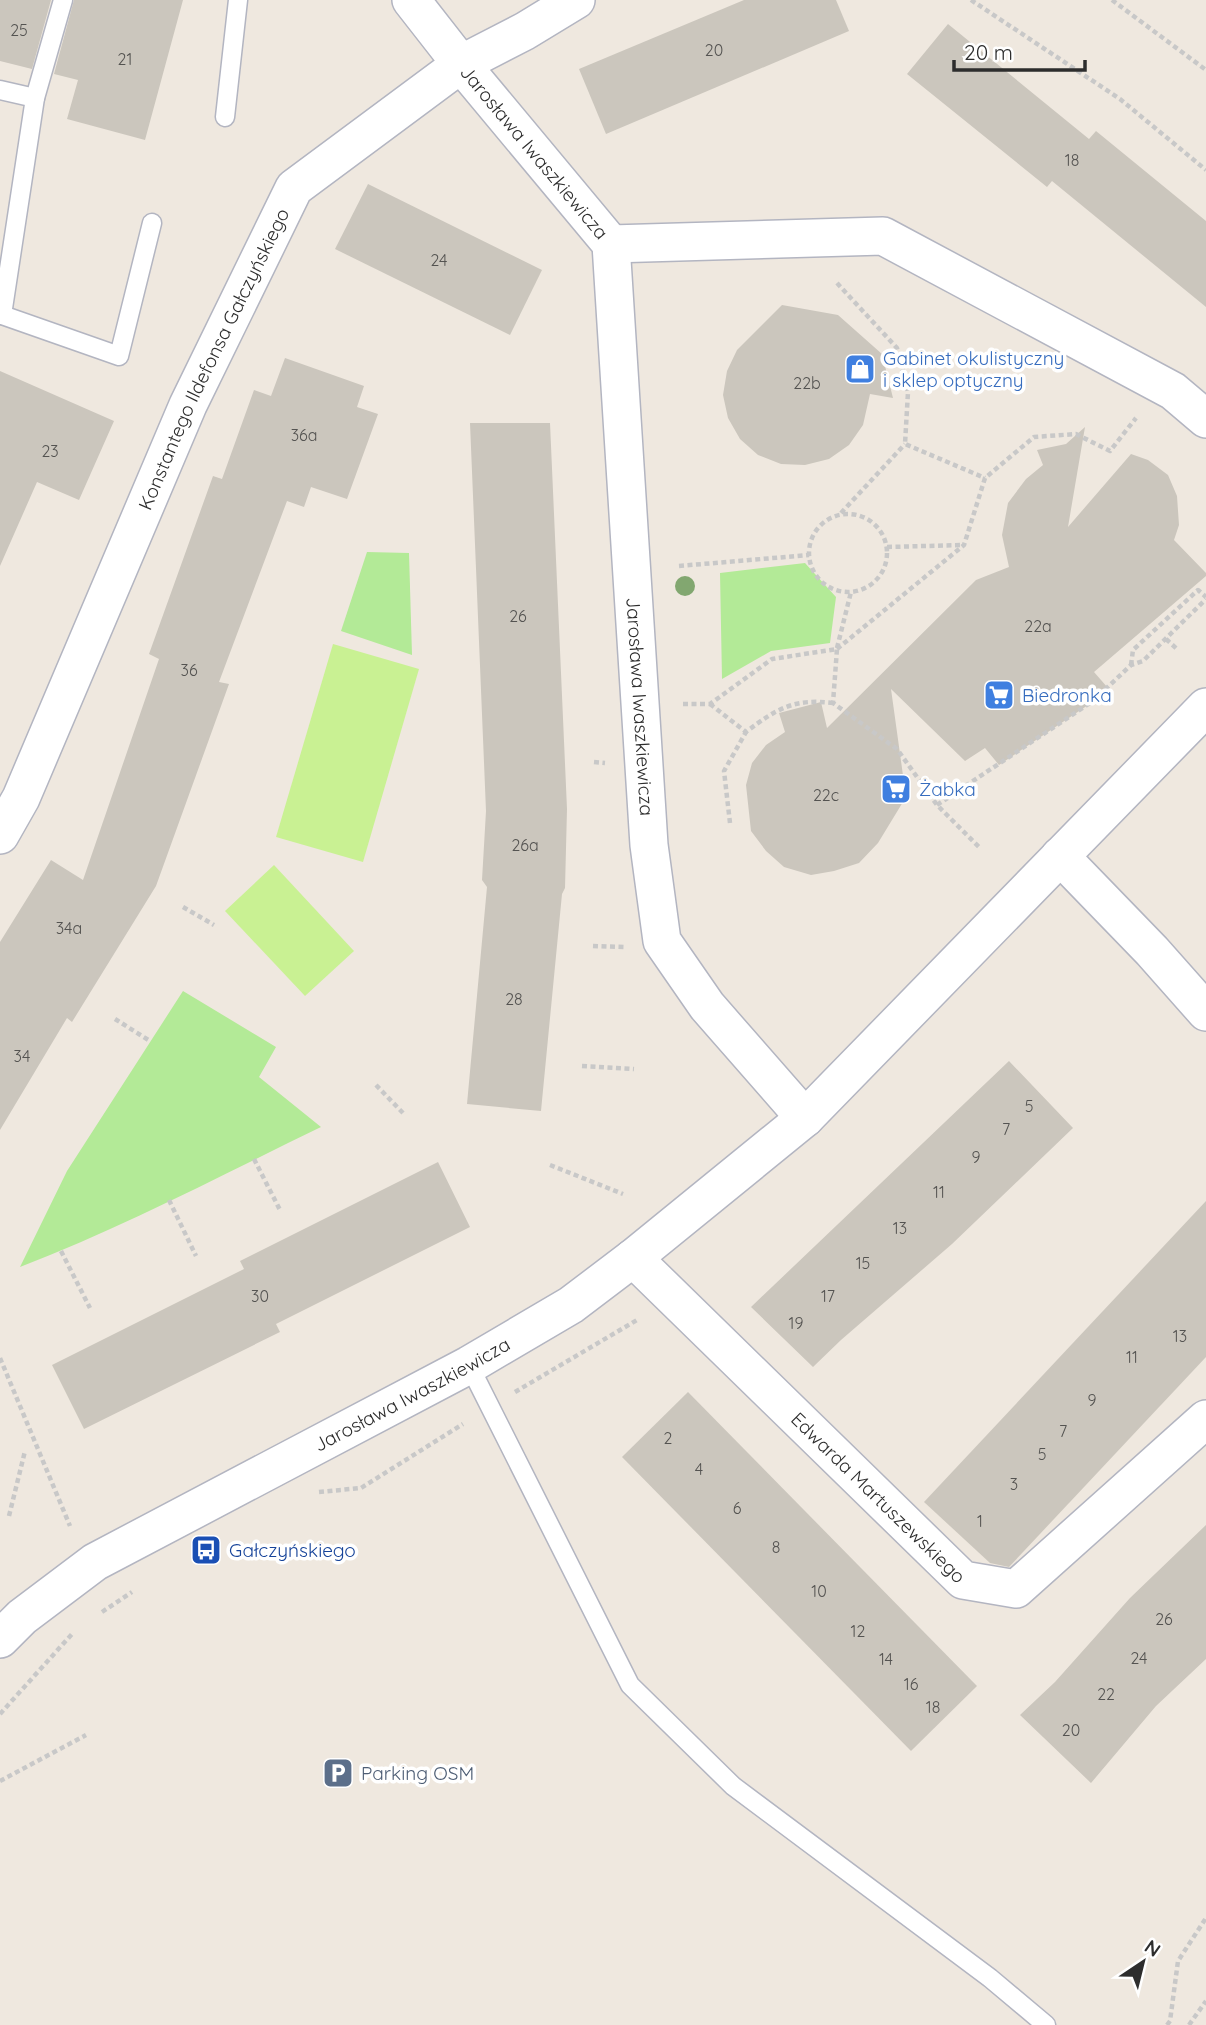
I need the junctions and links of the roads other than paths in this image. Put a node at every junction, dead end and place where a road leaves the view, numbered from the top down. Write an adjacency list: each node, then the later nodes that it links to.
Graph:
1 (63, 0): 7 (lane)
2 (238, 0): 8 (lane)
3 (411, 0): 5 (street)
4 (576, 0): 5 (street, Jarosława Iwaszkiewicza)
5 (461, 64): 10 (street, Jarosława Iwaszkiewicza); 14 (street, Konstantego Ildefonsa Gałczyńskiego)
6 (0, 90): 7 (lane)
7 (35, 98): 11 (lane)
8 (225, 117)
9 (152, 223): 11 (lane)
10 (611, 244): 12 (street, Jarosława Iwaszkiewicza); 18 (street, Jarosława Iwaszkiewicza)
11 (1, 315)
12 (1206, 419)
13 (1206, 707): 16 (street, Jarosława Iwaszkiewicza)
14 (10, 794): 15 (street, Konstantego Ildefonsa Gałczyńskiego)
15 (0, 835)
16 (1060, 856): 17 (street); 18 (street, Jarosława Iwaszkiewicza)
17 (1206, 1012)
18 (805, 1118): 19 (street, Jarosława Iwaszkiewicza)
19 (633, 1258): 20 (street, Jarosława Iwaszkiewicza); 21 (street, Edwarda Martuszewskiego)
20 (469, 1365): 22 (street, Jarosława Iwaszkiewicza); 23 (lane)
21 (1206, 1419)
22 (0, 1639)
23 (1046, 2025)

